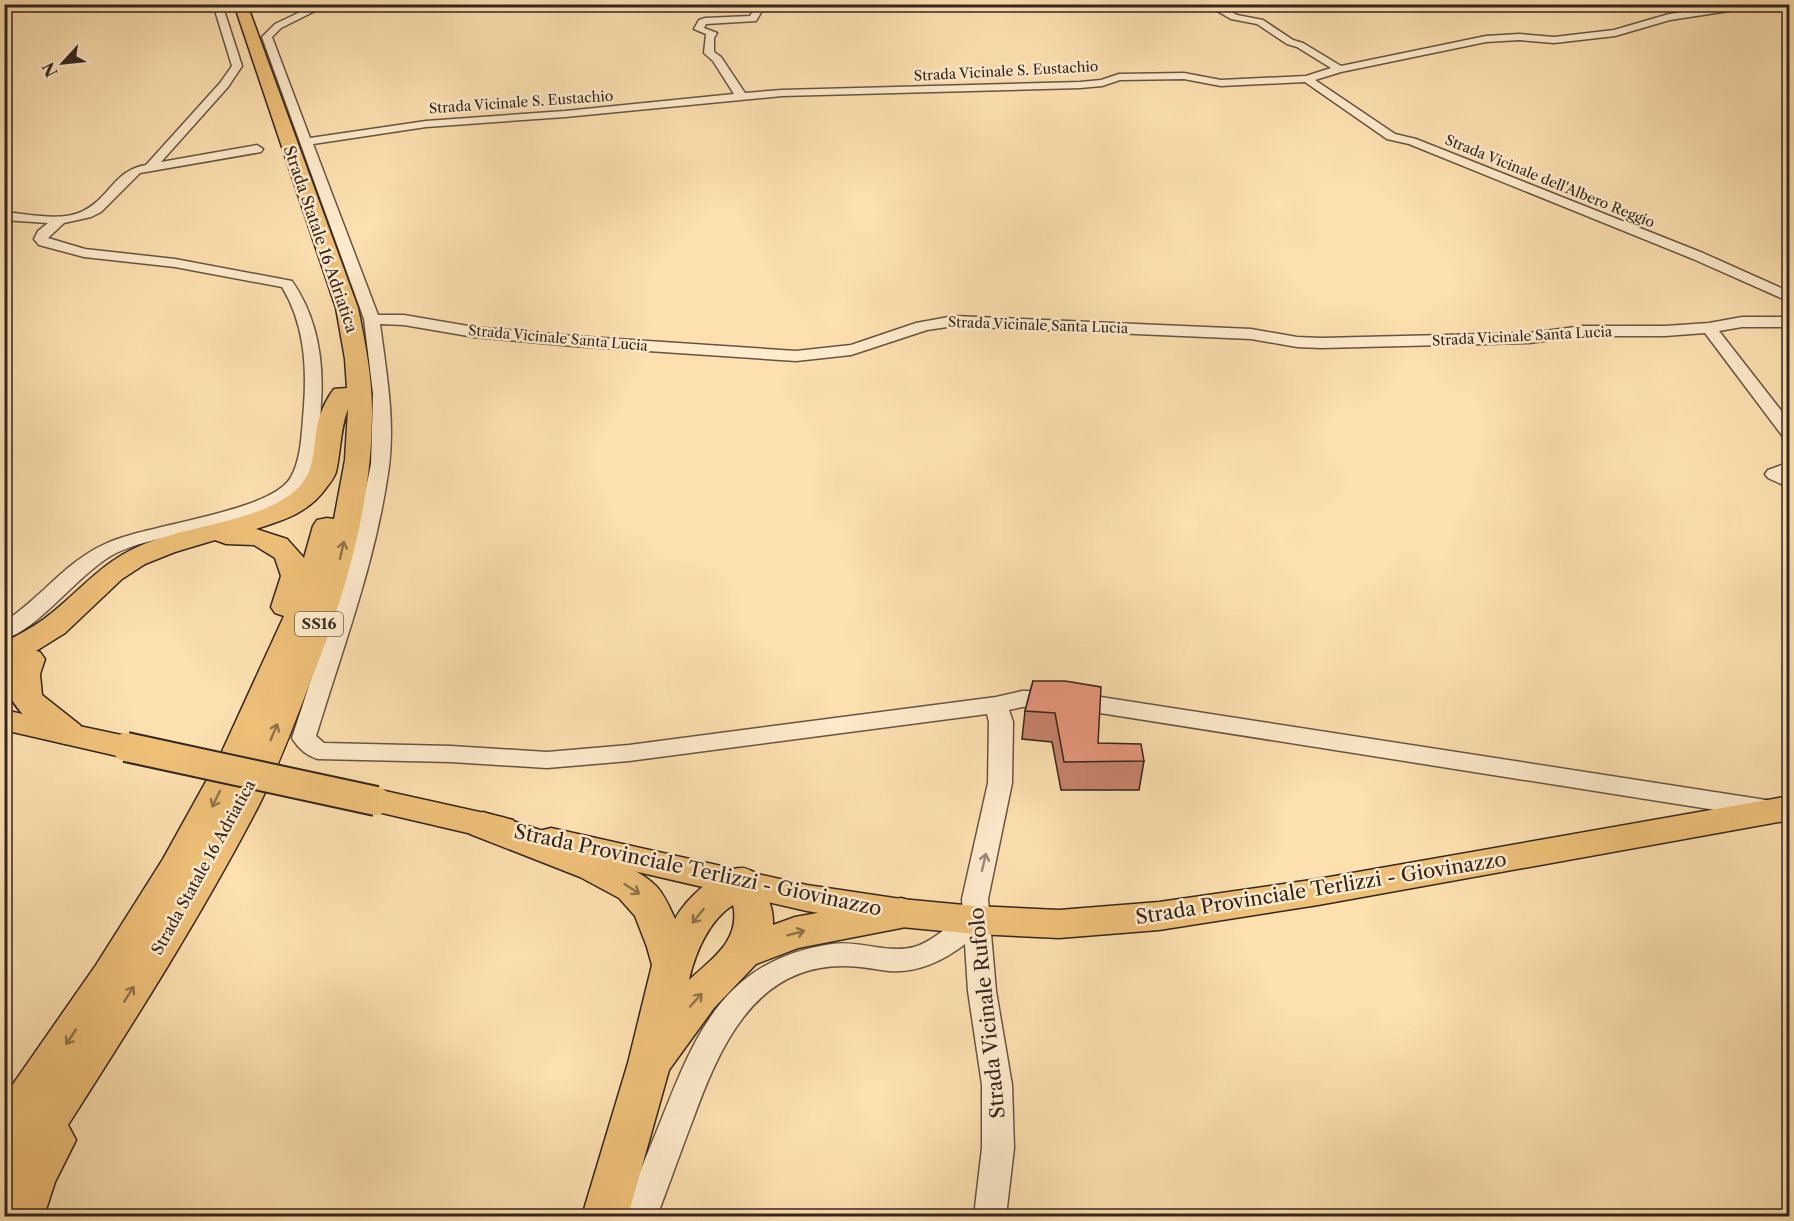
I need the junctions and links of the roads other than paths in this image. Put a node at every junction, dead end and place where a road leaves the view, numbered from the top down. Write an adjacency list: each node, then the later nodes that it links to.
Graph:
1 (325, 4): 9 (street)
2 (762, 4): 8 (street)
3 (1209, 4): 6 (street)
4 (1772, 4): 6 (street, Strada Vicinale S. Eustachio)
5 (236, 6): 11 (street); 18 (highway, Strada Statale 16 Adriatica / SS16); 37 (highway, Strada Statale 16 Adriatica / SS16, one-way to 5)
6 (1339, 69): 7 (street, Strada Vicinale S. Eustachio)
7 (1306, 79): 8 (street, Strada Vicinale S. Eustachio); 14 (street, Strada Vicinale dell'Albero Reggio)
8 (741, 96): 9 (street, Strada Vicinale S. Eustachio)
9 (306, 142): 15 (street)
10 (257, 149): 11 (street)
11 (151, 166): 13 (street)
12 (5, 216): 13 (street)
13 (61, 219): 23 (street)
14 (1790, 298)
15 (372, 319): 17 (street, Strada Vicinale Santa Lucia); 26 (street)
16 (1790, 322): 17 (street, Strada Vicinale Santa Lucia)
17 (1709, 328): 19 (street)
18 (342, 394): 22 (highway); 29 (highway, Strada Statale 16 Adriatica / SS16)
19 (1790, 434)
20 (1790, 467): 21 (street)
21 (1790, 483)
22 (184, 541): 24 (highway); 29 (highway)
23 (4, 632)
24 (17, 658): 25 (highway); 28 (highway)
25 (4, 682)
26 (996, 705): 30 (street); 34 (street, Strada Vicinale Rufolo, one-way to 26)
27 (4, 720): 28 (main road, Strada Provinciale Terlizzi - Giovinazzo)
28 (68, 733): 31 (main road, Strada Provinciale Terlizzi - Giovinazzo, bridge)
29 (246, 738): 39 (highway, Strada Statale 16 Adriatica / SS16, one-way to 39)
30 (1782, 809): 34 (main road, Strada Provinciale Terlizzi - Giovinazzo)
31 (483, 825): 32 (main road, Strada Provinciale Terlizzi - Giovinazzo); 36 (highway, one-way to 36)
32 (741, 882): 33 (main road, Strada Provinciale Terlizzi - Giovinazzo); 35 (highway); 36 (highway, one-way to 36)
33 (901, 913): 34 (main road, Strada Provinciale Terlizzi - Giovinazzo); 35 (highway, one-way to 33)
34 (975, 920): 43 (street); 44 (street, Strada Vicinale Rufolo)
35 (741, 953): 38 (highway, one-way to 35)
36 (672, 965): 38 (highway)
37 (113, 1020): 40 (highway, Strada Statale 16 Adriatica / SS16); 41 (highway)
38 (648, 1063): 42 (highway)
39 (4, 1134)
40 (4, 1184)
41 (21, 1216)
42 (604, 1216)
43 (641, 1216)
44 (990, 1216)

